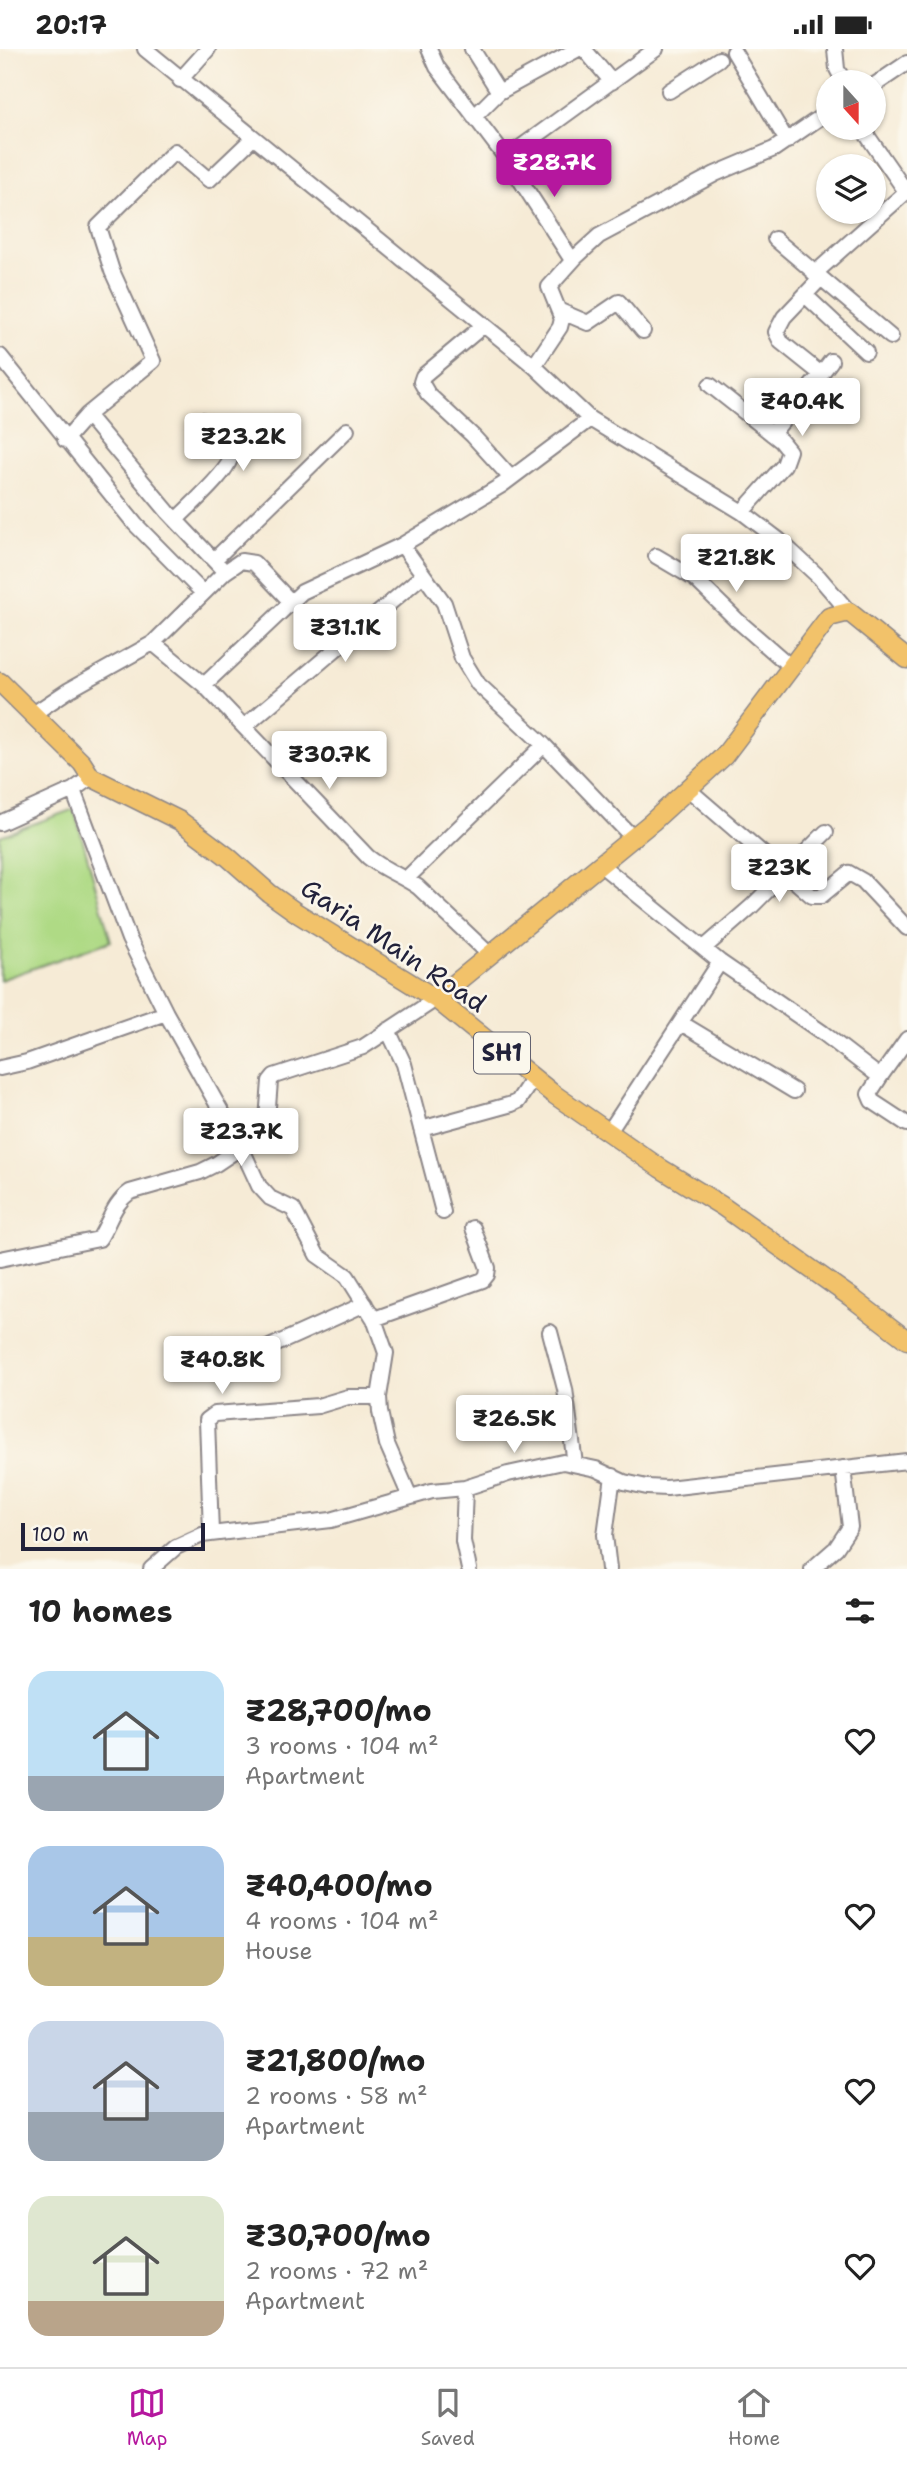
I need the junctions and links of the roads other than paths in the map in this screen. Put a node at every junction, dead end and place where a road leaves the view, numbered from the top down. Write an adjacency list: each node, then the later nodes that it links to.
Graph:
1 (145, 49): 14 (street)
2 (208, 49): 14 (street)
3 (429, 49): 18 (street)
4 (472, 49): 17 (street)
5 (578, 49): 17 (street)
6 (584, 49): 15 (street)
7 (656, 49): 15 (street)
8 (835, 49): 12 (street)
9 (737, 50): 10 (street); 22 (street)
10 (716, 54): 16 (street)
11 (907, 63): 13 (street)
12 (838, 70)
13 (886, 77)
14 (180, 80): 20 (street)
15 (612, 82): 23 (street)
16 (669, 91)
17 (499, 92): 18 (street)
18 (474, 117): 23 (street)
19 (816, 121): 22 (street)
20 (253, 138): 30 (street); 39 (street)
21 (870, 140): 24 (street)
22 (788, 141): 26 (street)
23 (506, 157): 26 (street)
24 (906, 193): 27 (street)
25 (775, 239): 27 (street)
26 (572, 260): 29 (street)
27 (817, 276): 28 (street); 32 (street)
28 (805, 295): 33 (street); 37 (street)
29 (560, 311): 31 (street); 36 (street)
30 (484, 325): 36 (street); 45 (street)
31 (643, 331)
32 (891, 337)
33 (866, 352)
34 (0, 356): 44 (street)
35 (831, 361): 37 (street)
36 (534, 366): 40 (street)
37 (821, 374): 43 (street)
38 (710, 385): 43 (street)
39 (87, 415): 44 (street); 47 (street)
40 (590, 419): 45 (street); 46 (street)
41 (201, 420): 47 (street)
42 (347, 430): 50 (street)
43 (772, 434): 46 (street)
44 (65, 440): 53 (street)
45 (511, 478): 48 (street)
46 (742, 512): 55 (street)
47 (176, 520): 50 (street)
48 (402, 545): 52 (street); 54 (street)
49 (656, 556): 58 (street)
50 (215, 559): 51 (street)
51 (225, 572): 53 (street); 54 (street)
52 (423, 575): 62 (street); 63 (street)
53 (203, 593): 56 (street)
54 (290, 601): 60 (street)
55 (849, 612): 57 (main road); 58 (main road)
56 (153, 643): 60 (street); 61 (street)
57 (907, 659)
58 (791, 667): 65 (main road)
59 (0, 682): 61 (main road, Garia Main Road / SH1)
60 (204, 685): 62 (street)
61 (33, 714): 64 (main road, Garia Main Road / SH1)
62 (244, 727): 72 (street)
63 (544, 745): 69 (street); 72 (street)
64 (91, 777): 66 (street); 77 (main road, Garia Main Road / SH1)
65 (688, 789): 69 (main road); 71 (street)
66 (73, 790): 67 (street); 78 (street)
67 (0, 823)
68 (826, 832): 71 (street)
69 (633, 838): 70 (main road)
70 (601, 865): 74 (street); 75 (main road)
71 (785, 874): 73 (street); 74 (street)
72 (407, 879): 75 (street)
73 (907, 928)
74 (704, 948): 76 (street)
75 (490, 955): 77 (main road)
76 (720, 962): 79 (street); 83 (street)
77 (436, 999): 80 (street); 84 (main road, Garia Main Road / SH1)
78 (166, 1013): 82 (street); 89 (street)
79 (681, 1023): 85 (street); 88 (street)
80 (388, 1030): 87 (street); 89 (street)
81 (907, 1039): 83 (street)
82 (0, 1067)
83 (880, 1077): 86 (street)
84 (533, 1079): 87 (street); 88 (main road, Garia Main Road / SH1)
85 (794, 1091)
86 (907, 1124)
87 (421, 1129): 90 (street)
88 (610, 1132): 96 (main road, Garia Main Road / SH1)
89 (241, 1147): 92 (street); 93 (street)
90 (443, 1212)
91 (473, 1228): 94 (street)
92 (0, 1259)
93 (365, 1304): 94 (street); 97 (street)
94 (374, 1319): 98 (street)
95 (550, 1332): 100 (street)
96 (907, 1340)
97 (199, 1369)
98 (379, 1397): 104 (street); 105 (street)
99 (907, 1461): 101 (street)
100 (575, 1464): 102 (street); 103 (street)
101 (844, 1468): 102 (street); 109 (street)
102 (613, 1476): 108 (street)
103 (466, 1488): 104 (street); 107 (street)
104 (410, 1497): 105 (street)
105 (211, 1533): 106 (street)
106 (151, 1569)
107 (469, 1569)
108 (609, 1569)
109 (812, 1569)

